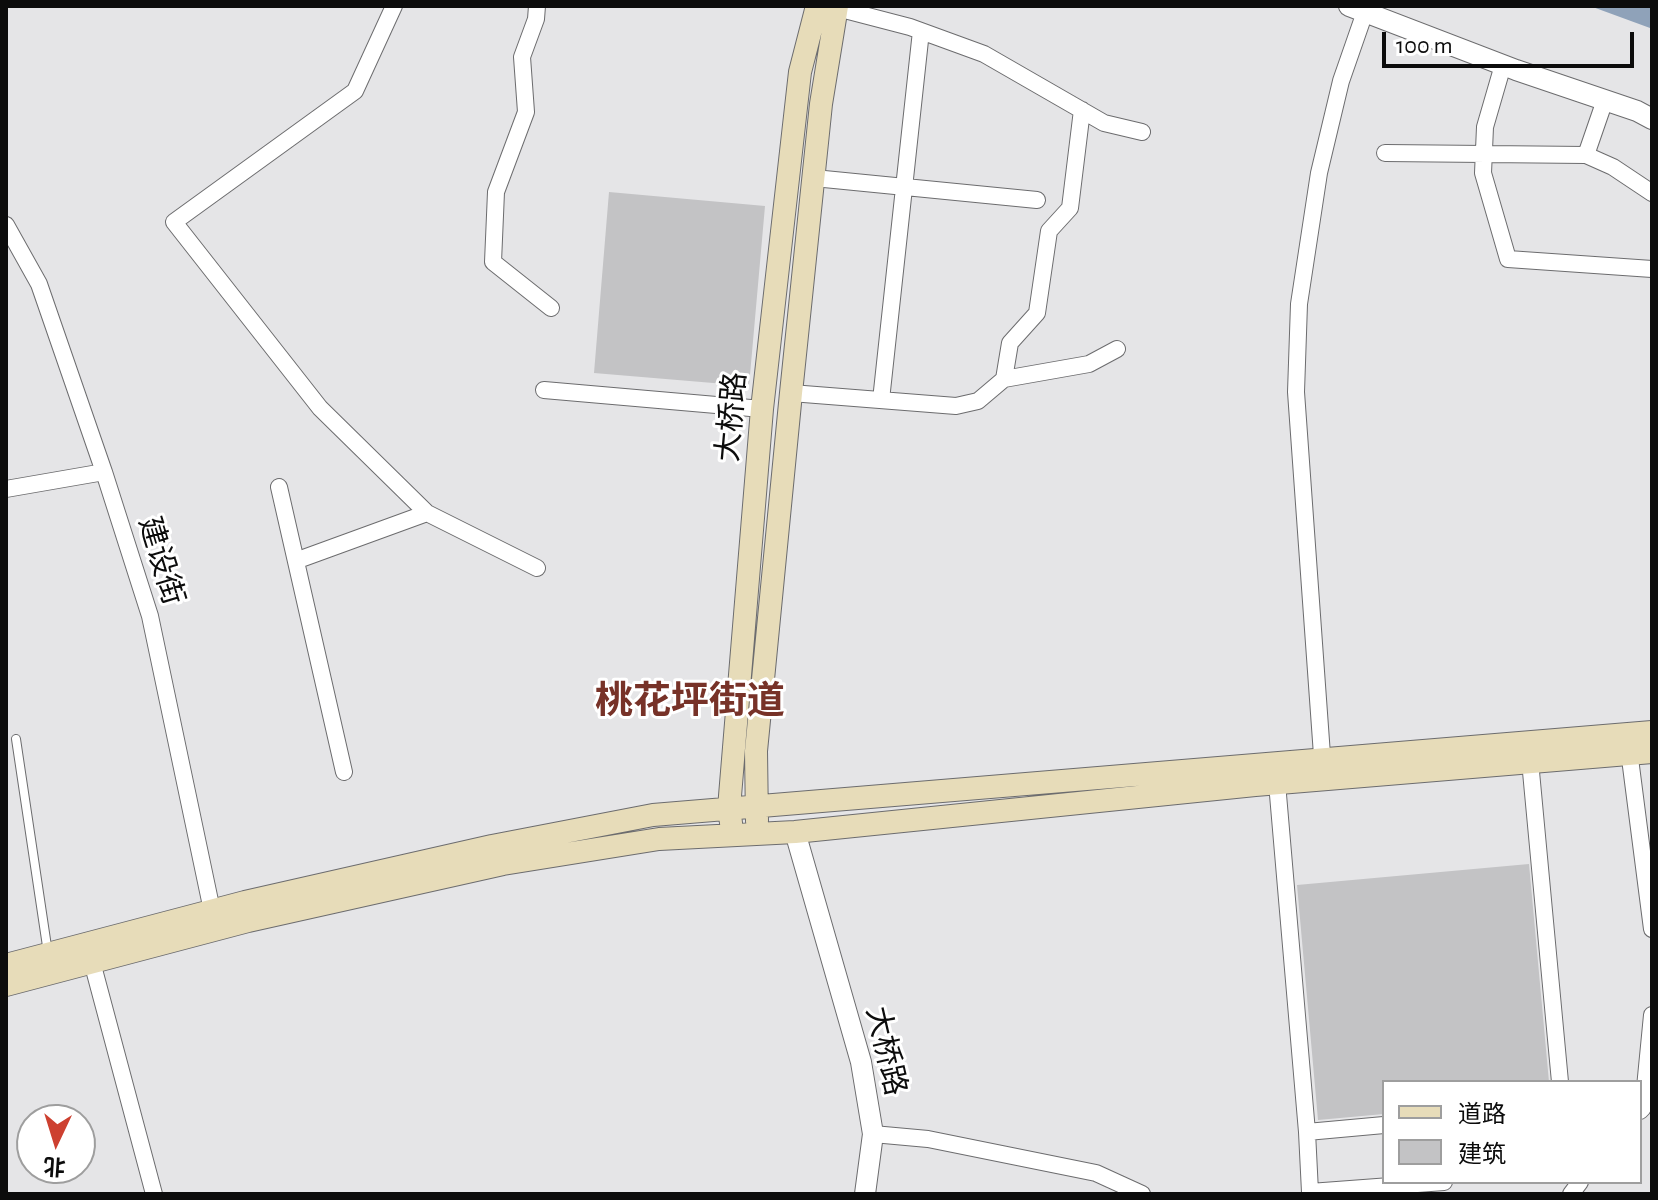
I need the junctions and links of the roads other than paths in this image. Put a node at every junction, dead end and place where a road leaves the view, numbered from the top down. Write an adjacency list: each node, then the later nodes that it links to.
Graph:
1 (394, 6): 30 (street)
2 (537, 6): 20 (street)
3 (830, 7): 5 (street); 14 (main road); 26 (main road, 大桥路)
4 (1357, 9): 6 (street); 38 (street)
5 (921, 31): 8 (street); 15 (street)
6 (1503, 65): 7 (street); 12 (street)
7 (1605, 100): 9 (street); 13 (street)
8 (1082, 110): 10 (street); 22 (street)
9 (1652, 119)
10 (1142, 132)
11 (1385, 153): 12 (street)
12 (1484, 154): 13 (street); 19 (street)
13 (1586, 155): 16 (street)
14 (814, 178): 15 (street); 24 (main road)
15 (905, 187): 17 (street); 25 (street)
16 (1652, 193)
17 (1037, 200)
18 (6, 225): 27 (street, 建设街)
19 (1652, 269)
20 (551, 308)
21 (1117, 349): 22 (street)
22 (1004, 379): 25 (street)
23 (544, 390): 26 (street)
24 (791, 393): 25 (street); 41 (main road)
25 (881, 400)
26 (762, 409): 42 (main road, 大桥路)
27 (104, 472): 29 (street); 46 (street, 建设街)
28 (279, 487): 31 (street)
29 (6, 489)
30 (427, 513): 31 (street); 32 (street)
31 (298, 560): 39 (street)
32 (537, 568)
33 (1652, 732): 35 (main road)
34 (16, 739): 48 (lane)
35 (1628, 744): 36 (main road); 37 (main road); 38 (main road); 47 (street)
36 (1652, 752)
37 (1530, 761): 38 (main road); 53 (street)
38 (1323, 768): 40 (main road); 41 (main road)
39 (344, 772)
40 (1277, 783): 43 (main road); 56 (street)
41 (756, 806): 42 (main road); 44 (main road)
42 (729, 808): 45 (main road, 大桥路); 46 (main road)
43 (795, 832): 44 (main road); 57 (street, 大桥路)
44 (757, 834): 45 (main road)
45 (732, 836): 46 (main road)
46 (214, 920): 48 (main road); 49 (main road)
47 (1652, 929)
48 (48, 954): 50 (main road)
49 (92, 962): 51 (main road); 59 (street)
50 (6, 965)
51 (6, 985)
52 (1652, 1015): 54 (street)
53 (1560, 1080)
54 (1642, 1109)
55 (1382, 1125): 56 (street)
56 (1307, 1132): 58 (street)
57 (873, 1134): 60 (street, 大桥路); 61 (street)
58 (1417, 1184)
59 (154, 1194)
60 (865, 1194)
61 (1142, 1194)

